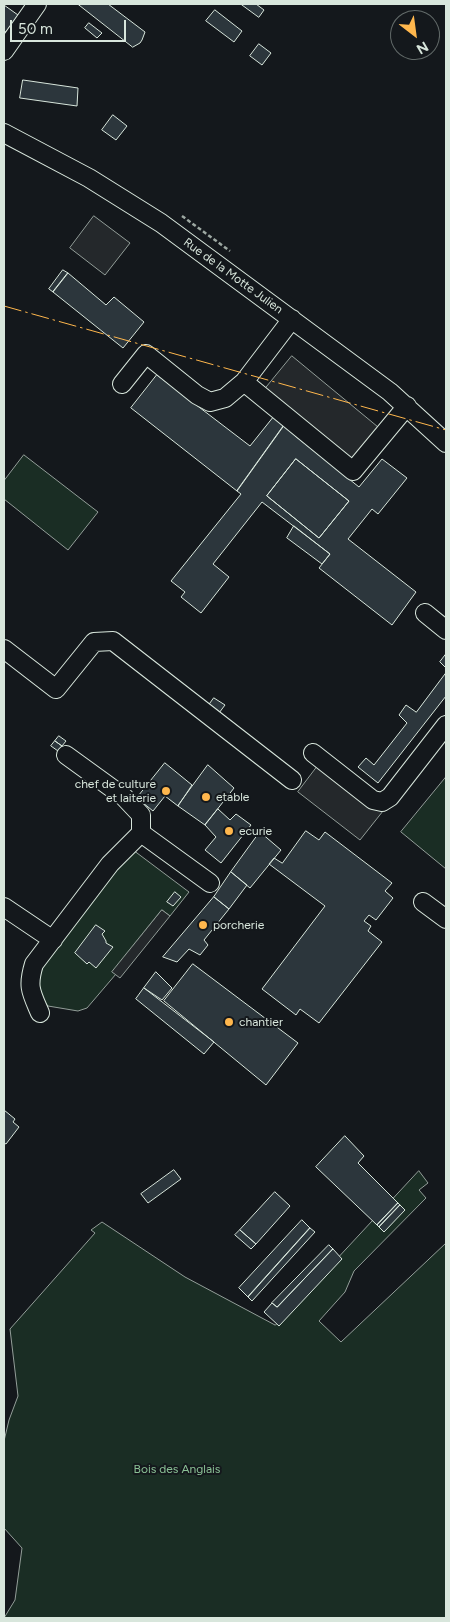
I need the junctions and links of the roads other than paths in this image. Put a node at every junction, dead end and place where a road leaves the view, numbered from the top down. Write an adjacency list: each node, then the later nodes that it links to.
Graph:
1 (37, 4): 2 (street)
2 (4, 51)
3 (4, 133): 4 (street, Rue de la Motte Julien)
4 (292, 319): 5 (street); 7 (street, Rue de la Motte Julien)
5 (244, 382): 6 (street); 7 (street)
6 (122, 384)
7 (407, 406): 8 (street, Rue de la Motte Julien)
8 (446, 443)
9 (425, 613): 10 (street)
10 (446, 630)
11 (4, 649): 15 (street)
12 (446, 725): 13 (street)
13 (312, 753)
14 (66, 755): 16 (street)
15 (292, 780)
16 (140, 833): 17 (street); 21 (street)
17 (210, 883)
18 (423, 902): 20 (street)
19 (4, 907): 21 (street)
20 (446, 919)
21 (53, 940): 22 (street)
22 (40, 1013)

